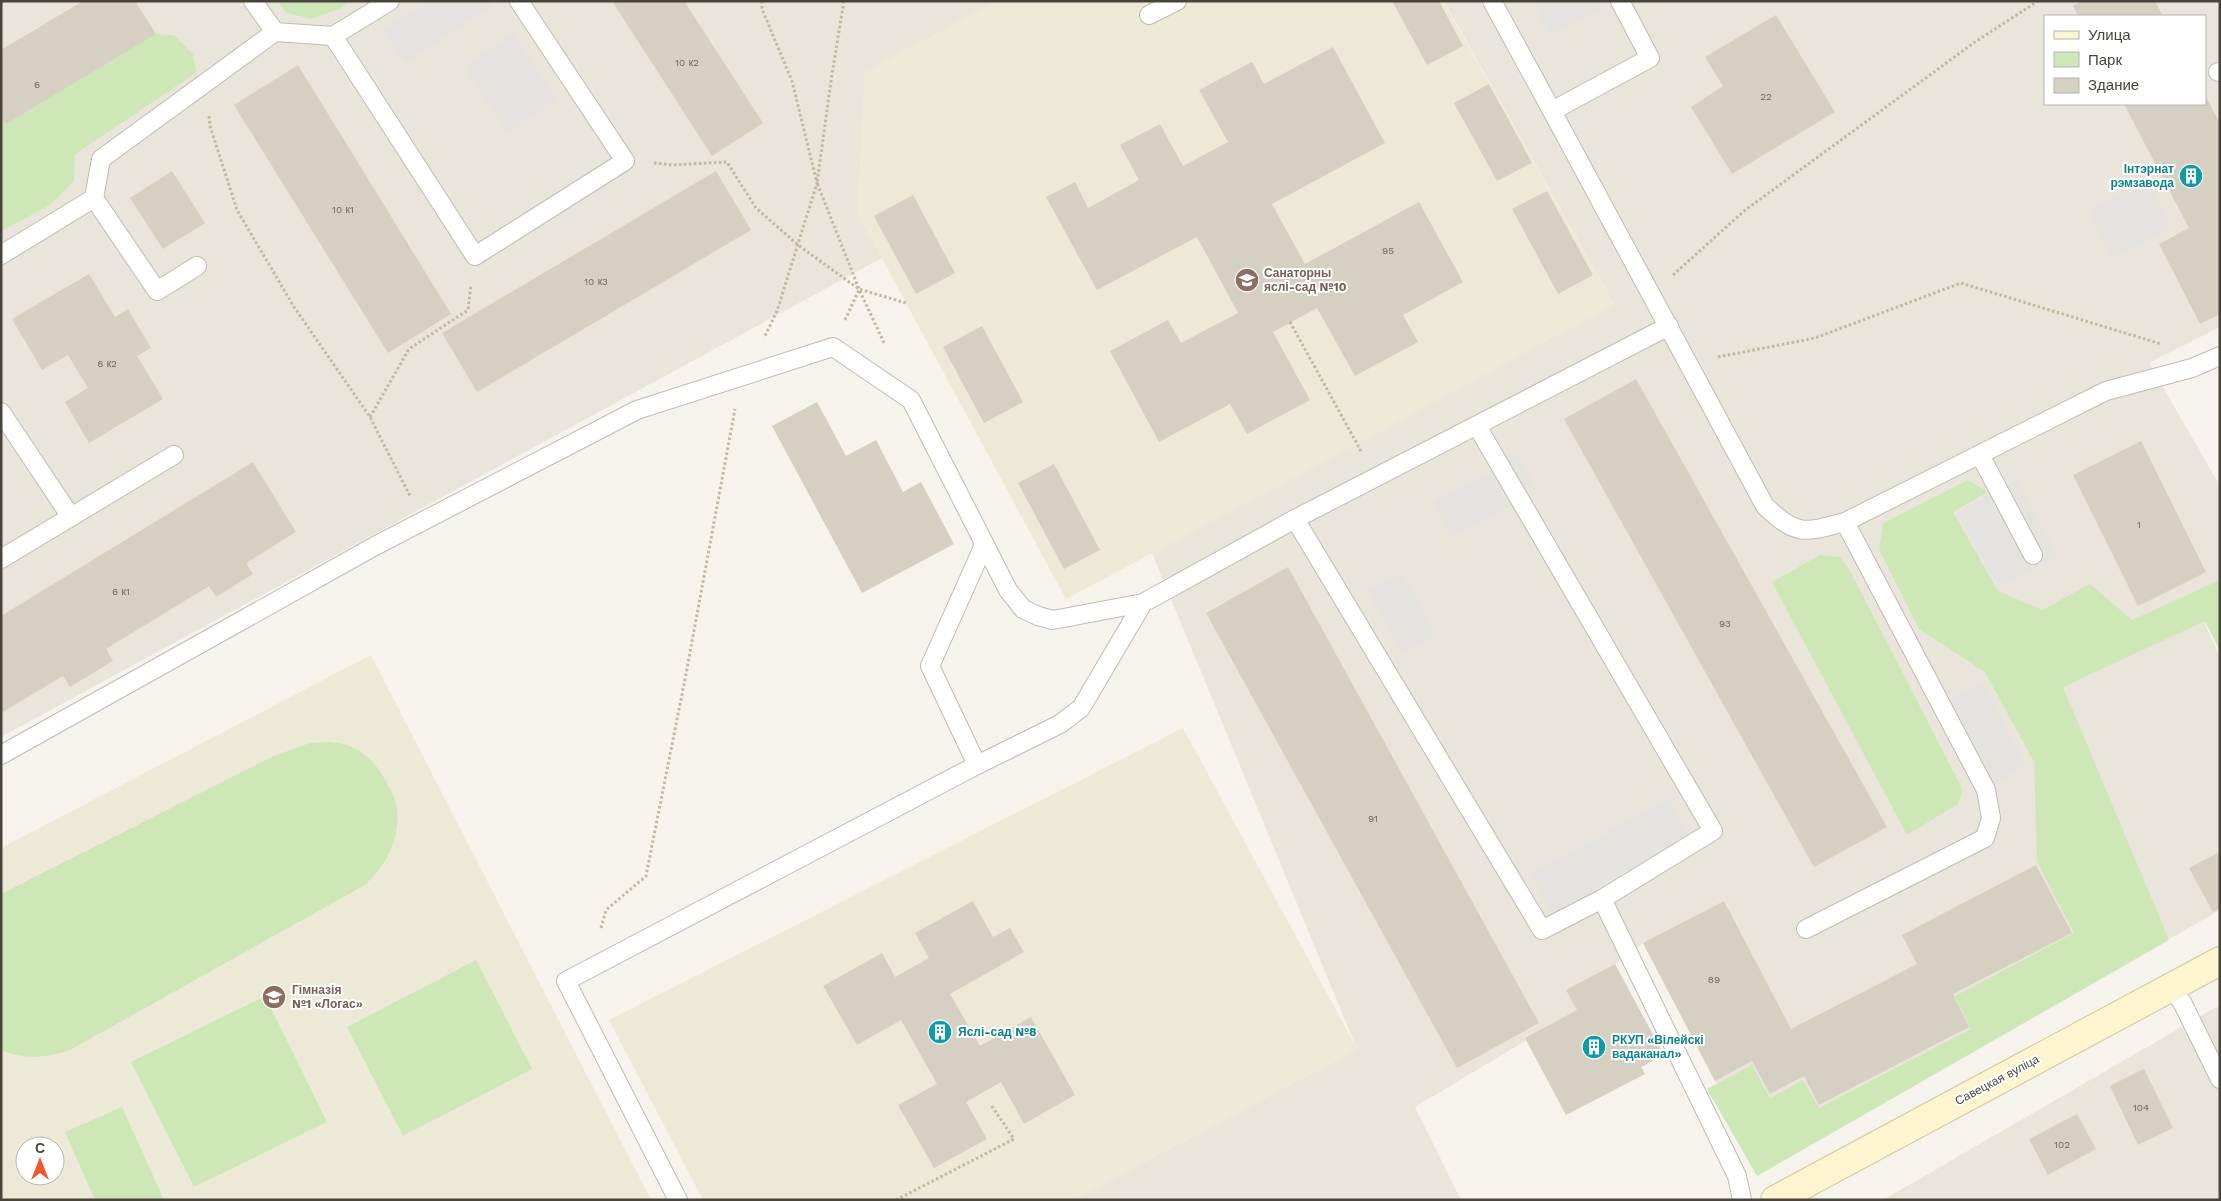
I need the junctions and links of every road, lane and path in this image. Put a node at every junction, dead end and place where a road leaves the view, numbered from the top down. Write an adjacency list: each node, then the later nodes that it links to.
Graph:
1 (253, 1): 11 (lane)
2 (390, 1): 12 (lane)
3 (519, 1): 15 (lane)
4 (762, 1): 16 (path)
5 (844, 1): 16 (path)
6 (1177, 1): 10 (lane)
7 (1492, 1): 14 (lane)
8 (1620, 1): 14 (lane)
9 (2038, 1): 23 (path)
10 (1149, 15)
11 (276, 32): 12 (lane); 13 (lane)
12 (333, 36): 20 (lane)
13 (205, 84): 17 (lane); 33 (path)
14 (1552, 111): 23 (lane)
15 (625, 161): 18 (path); 20 (lane)
16 (818, 183): 18 (path); 22 (path)
17 (94, 198): 19 (lane); 21 (lane)
18 (798, 245): 22 (path); 31 (path)
19 (1, 255)
20 (475, 256): 33 (path)
21 (197, 266)
22 (860, 289): 24 (path); 28 (path)
23 (1652, 295): 26 (lane)
24 (906, 303)
25 (1290, 322): 37 (path)
26 (1669, 326): 30 (lane); 34 (lane)
27 (2164, 345): 30 (path)
28 (887, 349)
29 (2220, 356): 36 (lane)
30 (1688, 363): 41 (lane)
31 (745, 376): 40 (lane); 42 (lane); 51 (path)
32 (1, 412): 38 (lane)
33 (370, 417): 40 (path)
34 (1477, 426): 37 (lane); 48 (lane)
35 (174, 455): 38 (lane)
36 (1980, 455): 41 (lane); 43 (lane)
37 (1376, 477): 39 (lane)
38 (71, 517): 44 (lane)
39 (1295, 519): 45 (lane); 48 (lane)
40 (422, 521): 46 (lane)
41 (1844, 522): 49 (lane)
42 (984, 545): 45 (lane); 47 (lane)
43 (2033, 555)
44 (1, 559)
45 (1143, 603): 47 (lane)
46 (1, 755)
47 (977, 765): 51 (lane)
48 (1602, 899): 57 (lane)
49 (1806, 929)
50 (2220, 961): 52 (street, Савецкая вуліца)
51 (589, 969): 55 (lane)
52 (2172, 986): 53 (lane); 58 (street, Савецкая вуліца)
53 (2220, 1079)
54 (991, 1105): 56 (path)
55 (678, 1200)
56 (896, 1200)
57 (1742, 1200)
58 (1775, 1200)

